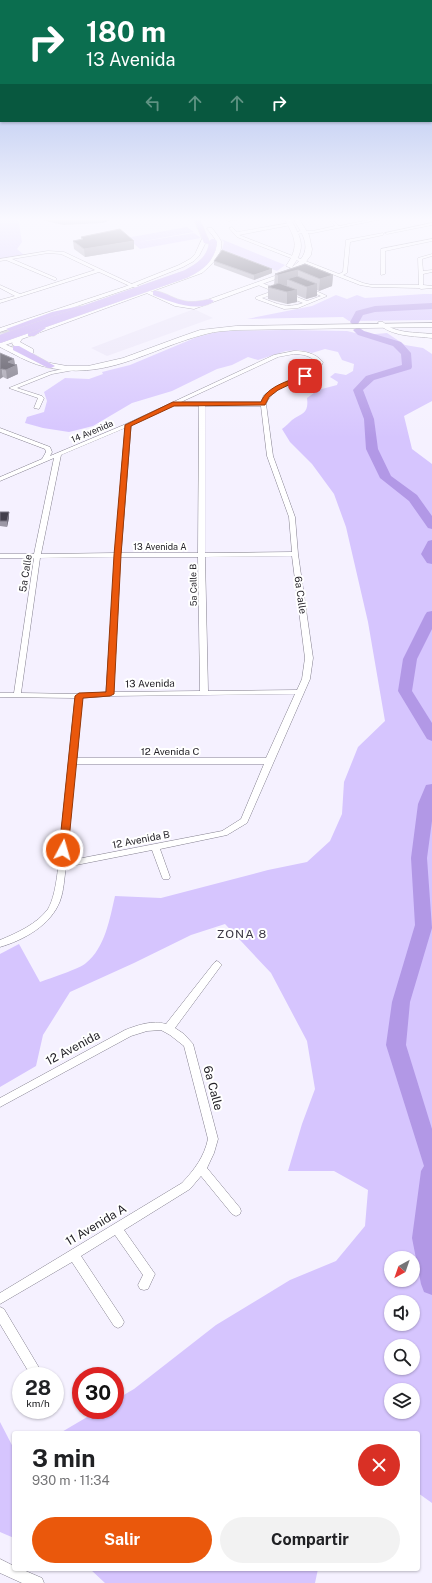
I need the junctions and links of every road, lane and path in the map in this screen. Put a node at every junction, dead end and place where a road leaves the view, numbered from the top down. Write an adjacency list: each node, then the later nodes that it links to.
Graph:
1 (10, 291): 16 (street)
2 (36, 291): 16 (street)
3 (129, 291): 17 (street)
4 (130, 291): 22 (main road, bridge)
5 (131, 291): 32 (main road, bridge)
6 (132, 291): 28 (main road, bridge)
7 (140, 291): 14 (main road)
8 (151, 291): 14 (street)
9 (161, 291): 18 (main road)
10 (232, 291): 18 (main road)
11 (238, 291): 18 (main road)
12 (278, 291): 20 (street); 20 (street)
13 (312, 291): 20 (street)
14 (148, 292): 18 (main road); 21 (street)
15 (156, 293): 18 (main road)
16 (20, 296): 19 (street)
17 (88, 301): 21 (street); 27 (street)
18 (206, 301)
19 (0, 302)
20 (307, 303)
21 (109, 307): 28 (street)
22 (80, 308): 26 (main road); 29 (main road, bridge)
23 (432, 321): 24 (main road)
24 (382, 325): 25 (main road); 30 (street); 34 (main road)
25 (432, 325)
26 (10, 329)
27 (0, 330)
28 (31, 334): 31 (street)
29 (0, 336)
30 (432, 336)
31 (18, 339): 32 (street); 34 (main road)
32 (0, 343): 35 (main road)
33 (16, 348): 35 (main road)
34 (141, 353): 35 (main road)
35 (49, 368): 39 (street)
36 (173, 404): 37 (street, 14 Avenida); 38 (street); 40 (street, 14 Avenida)
37 (202, 404): 38 (street, 14 Avenida); 45 (street, 5a Calle B)
38 (263, 404): 46 (street, 6a Calle)
39 (37, 408)
40 (128, 425): 42 (street, 14 Avenida); 47 (street)
41 (0, 430): 43 (street)
42 (58, 456): 43 (street, 14 Avenida); 49 (street, 5a Calle)
43 (44, 461): 44 (street, 14 Avenida)
44 (0, 479)
45 (201, 554): 46 (street, 13 Avenida A); 47 (street, 13 Avenida A); 51 (street, 5a Calle B)
46 (295, 554): 50 (street, 6a Calle)
47 (118, 555): 49 (street, 13 Avenida A); 52 (street)
48 (0, 556): 49 (street, 13 Avenida A)
49 (37, 556): 54 (street, 5a Calle)
50 (300, 692): 51 (street, 13 Avenida); 56 (street, 6a Calle)
51 (204, 693): 52 (street, 13 Avenida)
52 (110, 694): 55 (street, 13 Avenida)
53 (0, 695): 54 (street, 13 Avenida)
54 (17, 695): 55 (street, 13 Avenida)
55 (79, 696): 57 (street)
56 (268, 760): 57 (street, 12 Avenida C); 58 (street, 6a Calle)
57 (72, 761): 60 (street)
58 (224, 833): 59 (street, 12 Avenida B)
59 (156, 847): 60 (street, 12 Avenida B); 61 (street)
60 (62, 865): 62 (street)
61 (166, 877)
62 (0, 944)
63 (217, 966): 64 (street)
64 (165, 1027): 65 (street, 12 Avenida); 66 (street, 6a Calle)
65 (0, 1103)
66 (202, 1169): 67 (street); 68 (street, 11 Avenida A)
67 (236, 1211)
68 (116, 1228): 69 (street, 11 Avenida A); 70 (street)
69 (73, 1254): 71 (street, 11 Avenida A); 73 (street)
70 (144, 1285)
71 (0, 1299)
72 (0, 1313): 74 (street)
73 (118, 1322)
74 (32, 1367)
75 (0, 1566): 76 (street)
76 (37, 1583)

